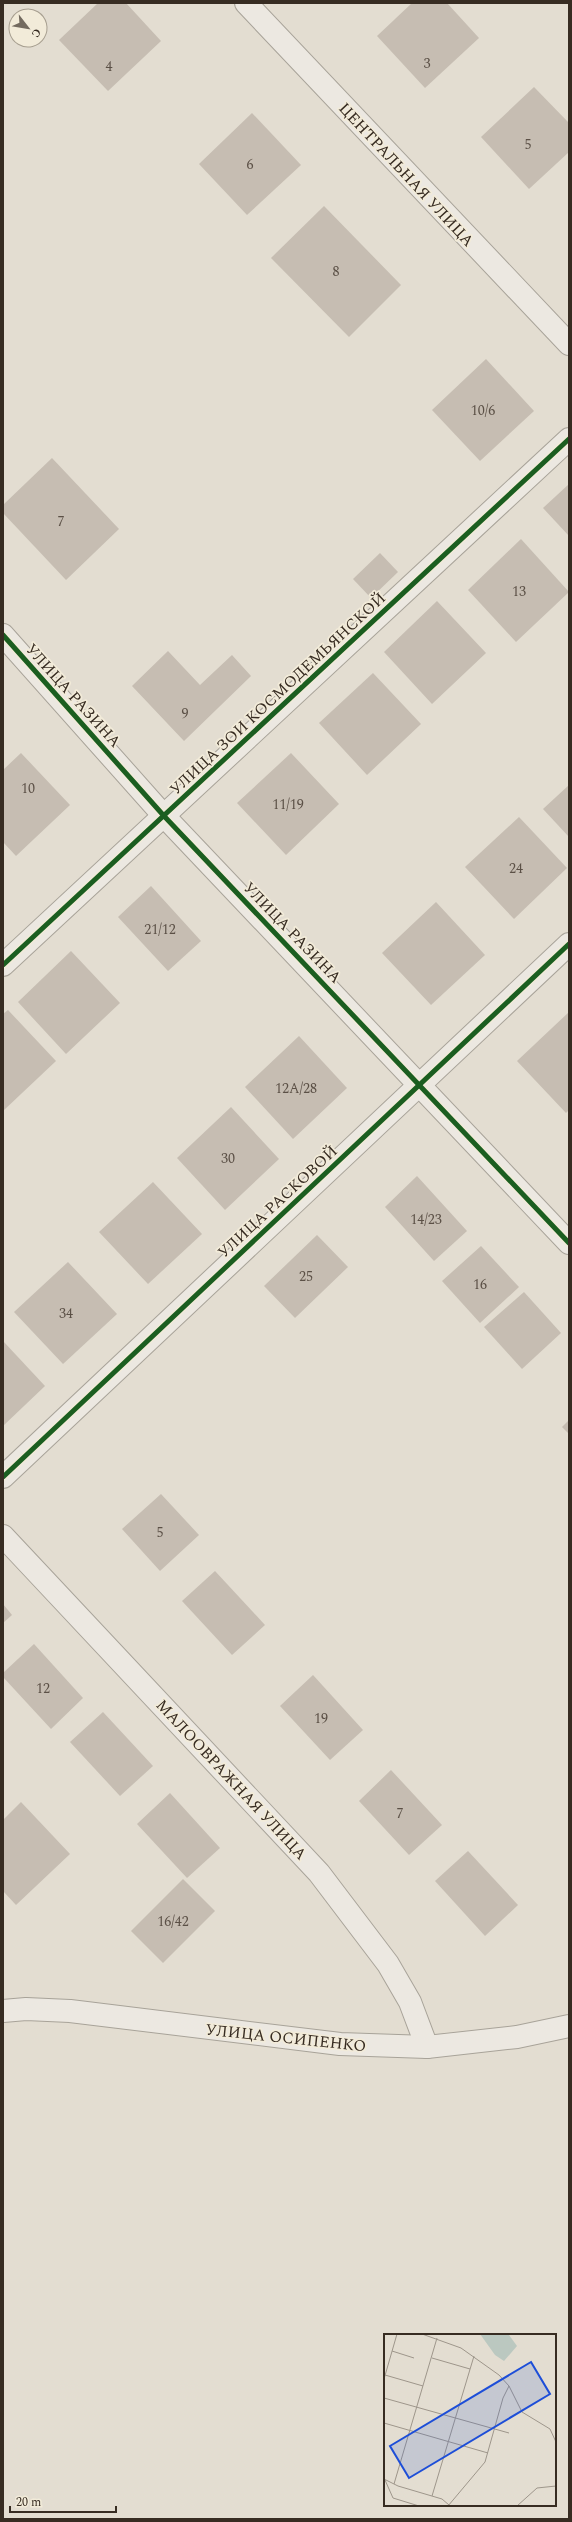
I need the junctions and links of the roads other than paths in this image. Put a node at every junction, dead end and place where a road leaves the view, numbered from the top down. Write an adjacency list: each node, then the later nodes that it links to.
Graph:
1 (246, 3): 2 (street, ЦЕНТРАЛЬНАЯ УЛИЦА)
2 (569, 344)
3 (569, 439): 5 (street, УЛИЦА ЗОИ КОСМОДЕМЬЯНСКОЙ)
4 (3, 635): 5 (street, УЛИЦА РАЗИНА)
5 (164, 816): 7 (street, УЛИЦА ЗОИ КОСМОДЕМЬЯНСКОЙ); 8 (street, УЛИЦА РАЗИНА)
6 (569, 944): 8 (street, УЛИЦА РАСКОВОЙ)
7 (3, 965)
8 (420, 1084): 9 (street, УЛИЦА РАЗИНА); 10 (street, УЛИЦА РАСКОВОЙ)
9 (569, 1243)
10 (3, 1477)
11 (3, 1536): 14 (street, МАЛООВРАЖНАЯ УЛИЦА)
12 (3, 2011): 14 (street, УЛИЦА ОСИПЕНКО)
13 (569, 2026): 14 (street, УЛИЦА ОСИПЕНКО)
14 (427, 2047)

